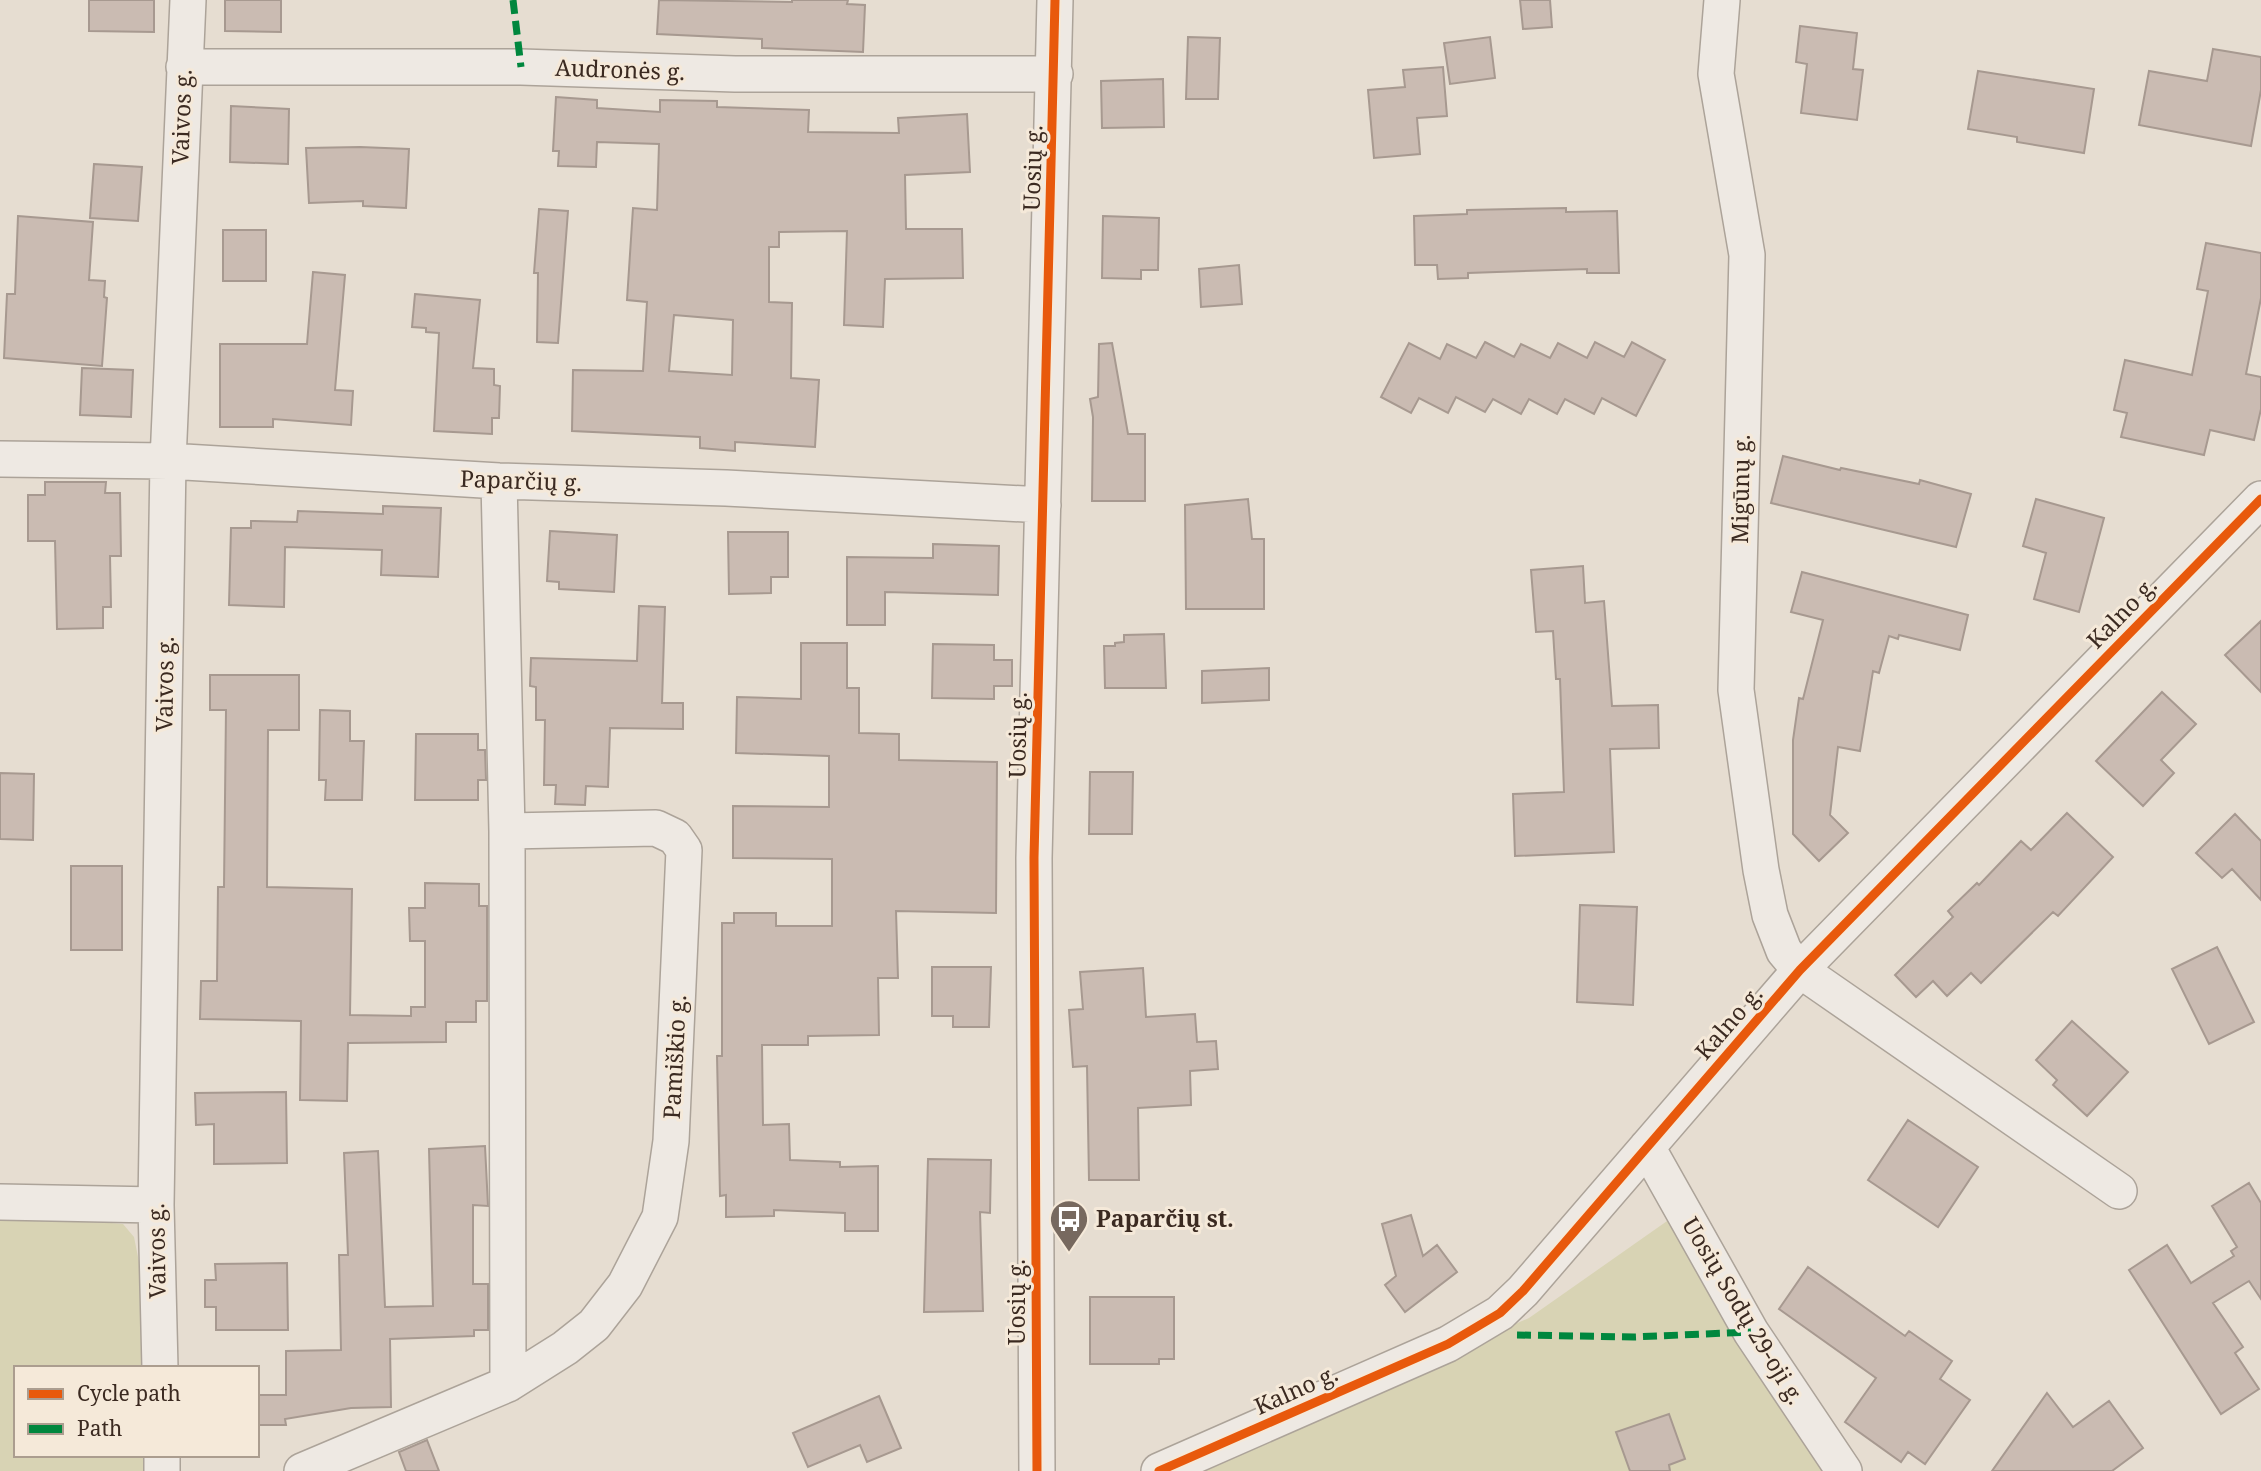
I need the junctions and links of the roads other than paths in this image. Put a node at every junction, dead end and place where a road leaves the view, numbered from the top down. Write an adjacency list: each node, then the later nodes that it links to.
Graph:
1 (188, 0): 4 (street, Vaivos g.)
2 (1055, 0): 5 (street, Uosių g.)
3 (1723, 0): 12 (street, Migūnų g.)
4 (184, 67): 5 (street, Audronės g.); 7 (street, Vaivos g.)
5 (1055, 74): 10 (street, Uosių g.)
6 (0, 459): 7 (street, Paparčių g.)
7 (169, 461): 8 (street, Paparčių g.); 16 (street, Vaivos g.)
8 (499, 481): 10 (street, Paparčių g.); 11 (street)
9 (2261, 499): 12 (street, Kalno g.)
10 (1043, 505): 20 (street, Uosių g.)
11 (507, 831): 18 (street); 18 (street, Pamiškio g.)
12 (1800, 970): 13 (street, Kalno g.); 14 (street)
13 (1647, 1147): 21 (street, Kalno g.); 22 (street, Uosių Sodų 29-oji g.)
14 (2119, 1191)
15 (0, 1202): 16 (street)
16 (156, 1205): 17 (street, Vaivos g.)
17 (160, 1366)
18 (508, 1384): 19 (street, Pamiškio g.)
19 (302, 1471)
20 (1037, 1471)
21 (1159, 1471)
22 (1844, 1471)

